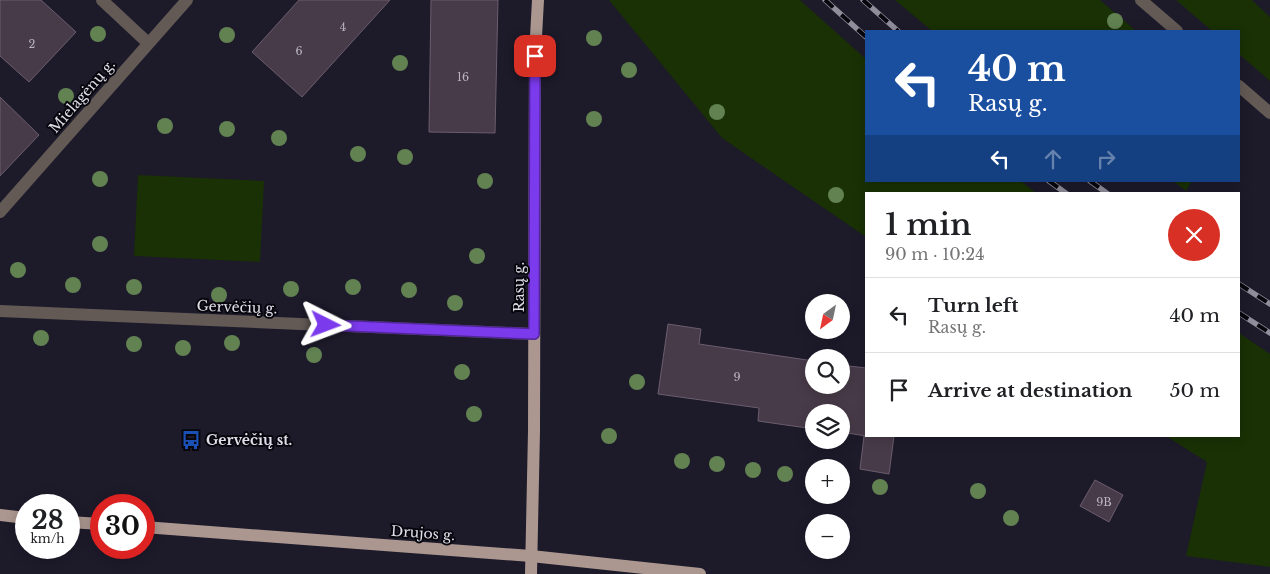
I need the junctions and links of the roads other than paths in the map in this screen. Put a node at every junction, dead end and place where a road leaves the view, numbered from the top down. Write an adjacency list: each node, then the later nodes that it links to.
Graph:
1 (102, 0): 6 (street)
2 (187, 0): 6 (street, Mielagėnų g.)
3 (538, 0): 11 (main road, Rasų g.)
4 (1141, 0): 5 (street)
5 (1176, 30)
6 (148, 43): 9 (street, Mielagėnų g.)
7 (1240, 87): 8 (street)
8 (1270, 113)
9 (0, 212)
10 (0, 311): 11 (street, Gervėčių g.)
11 (534, 334): 15 (main road, Rasų g.)
12 (0, 516): 13 (main road)
13 (15, 517)
14 (155, 528): 15 (main road, Drujos g.)
15 (531, 556): 16 (main road, Rasų g.); 17 (main road, Drujos g.)
16 (531, 574)
17 (700, 574)

